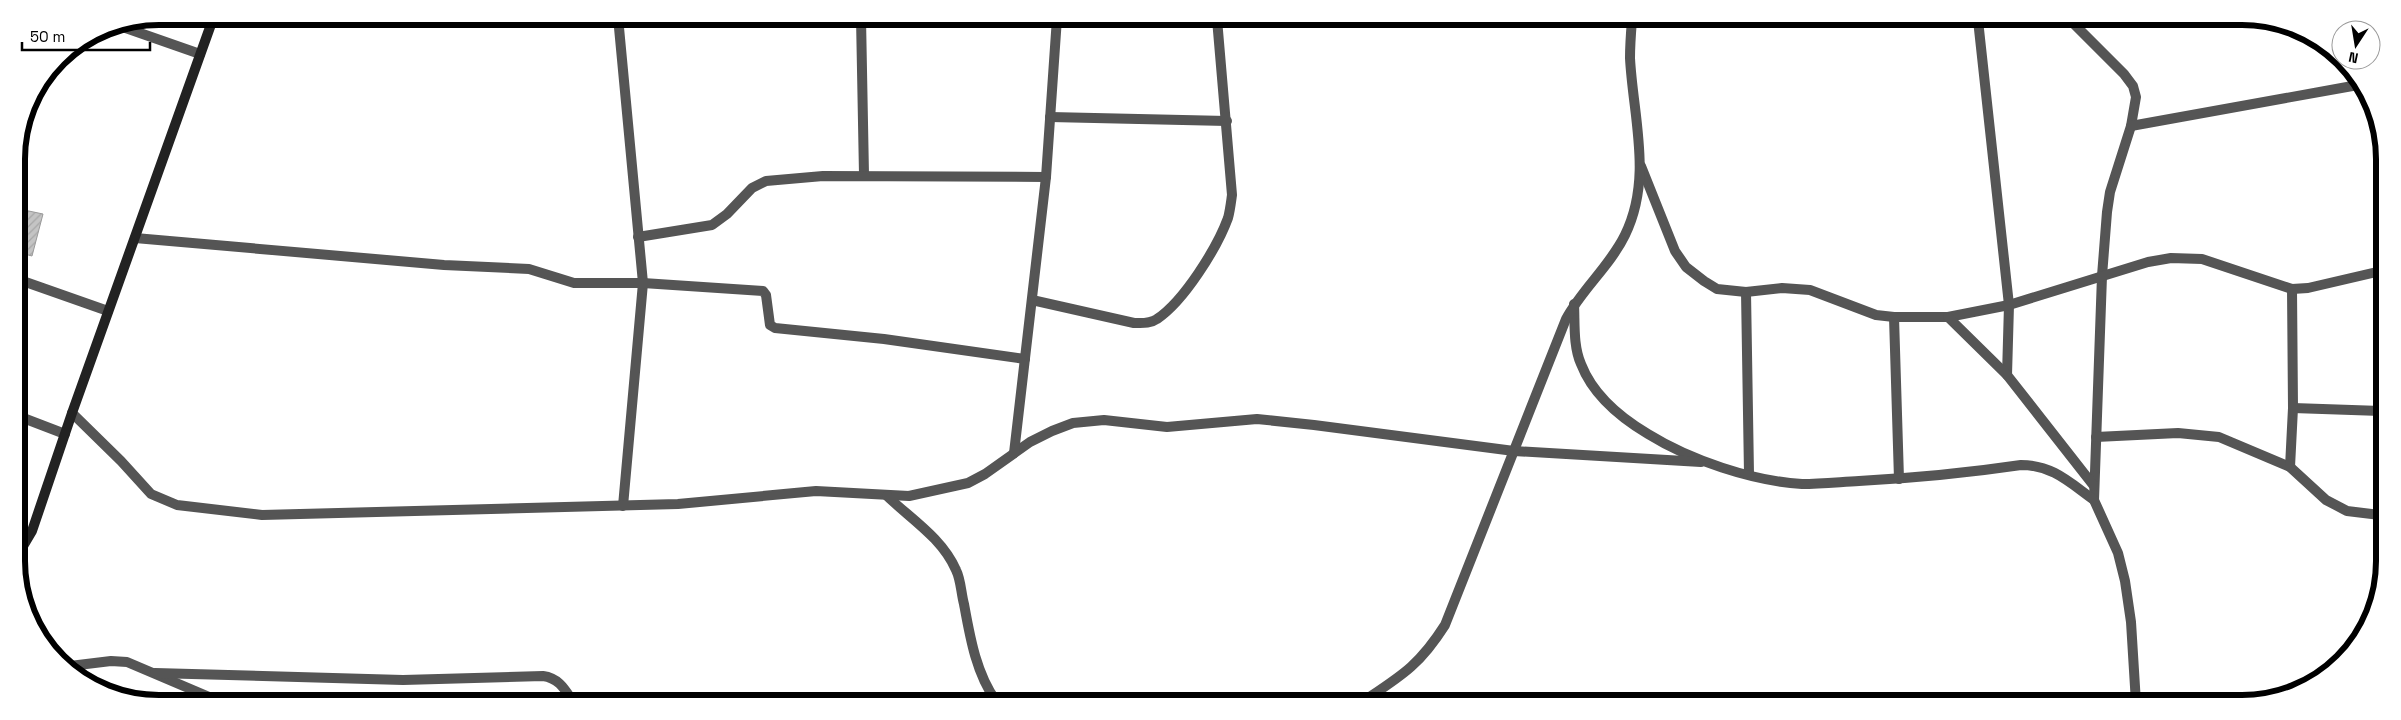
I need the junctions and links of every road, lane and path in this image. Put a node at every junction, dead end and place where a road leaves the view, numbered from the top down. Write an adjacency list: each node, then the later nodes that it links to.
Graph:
1 (211, 25): 10 (street)
2 (619, 25): 18 (street)
3 (861, 25): 16 (street)
4 (1057, 25): 12 (street)
5 (1218, 25): 13 (street)
6 (1632, 25): 15 (street)
7 (1979, 25): 28 (street)
8 (2075, 25): 14 (street)
9 (130, 29): 10 (street)
10 (200, 54): 19 (street)
11 (2354, 86): 14 (street)
12 (1050, 117): 13 (street); 17 (street)
13 (1227, 121): 26 (street)
14 (2131, 126): 21 (street)
15 (1641, 166): 25 (street); 27 (street)
16 (864, 175): 17 (street); 18 (street)
17 (1046, 177): 26 (street)
18 (638, 237): 23 (street)
19 (135, 238): 23 (street); 29 (street)
20 (2376, 272): 24 (street)
21 (2102, 276): 24 (street); 28 (street); 39 (street)
22 (25, 283): 29 (street)
23 (643, 283): 32 (street); 49 (street)
24 (2292, 289): 34 (street)
25 (1746, 292): 31 (street); 44 (street)
26 (1032, 300): 32 (street)
27 (1574, 304): 40 (street); 42 (street)
28 (2009, 305): 30 (street); 33 (street)
29 (108, 311): 36 (street)
30 (1948, 316): 31 (street); 33 (street)
31 (1894, 317): 45 (street)
32 (1025, 359): 41 (street)
33 (2007, 375): 46 (street)
34 (2293, 408): 35 (street); 43 (street)
35 (2376, 411)
36 (72, 413): 38 (street); 49 (street)
37 (25, 419): 38 (street)
38 (65, 434): 51 (street)
39 (2096, 437): 43 (street); 46 (street)
40 (1514, 451): 41 (street); 42 (street); 57 (street)
41 (1014, 453): 47 (street)
42 (1701, 462): 44 (street)
43 (2290, 467): 50 (street)
44 (1749, 474): 45 (street)
45 (1899, 479): 48 (street)
46 (2094, 486): 48 (street)
47 (887, 496): 49 (street); 56 (street)
48 (2094, 500): 58 (street)
49 (623, 506)
50 (2376, 515)
51 (25, 543)
52 (76, 665): 53 (street)
53 (155, 673): 54 (street); 55 (street)
54 (205, 695)
55 (568, 695)
56 (993, 695)
57 (1372, 695)
58 (2136, 695)

